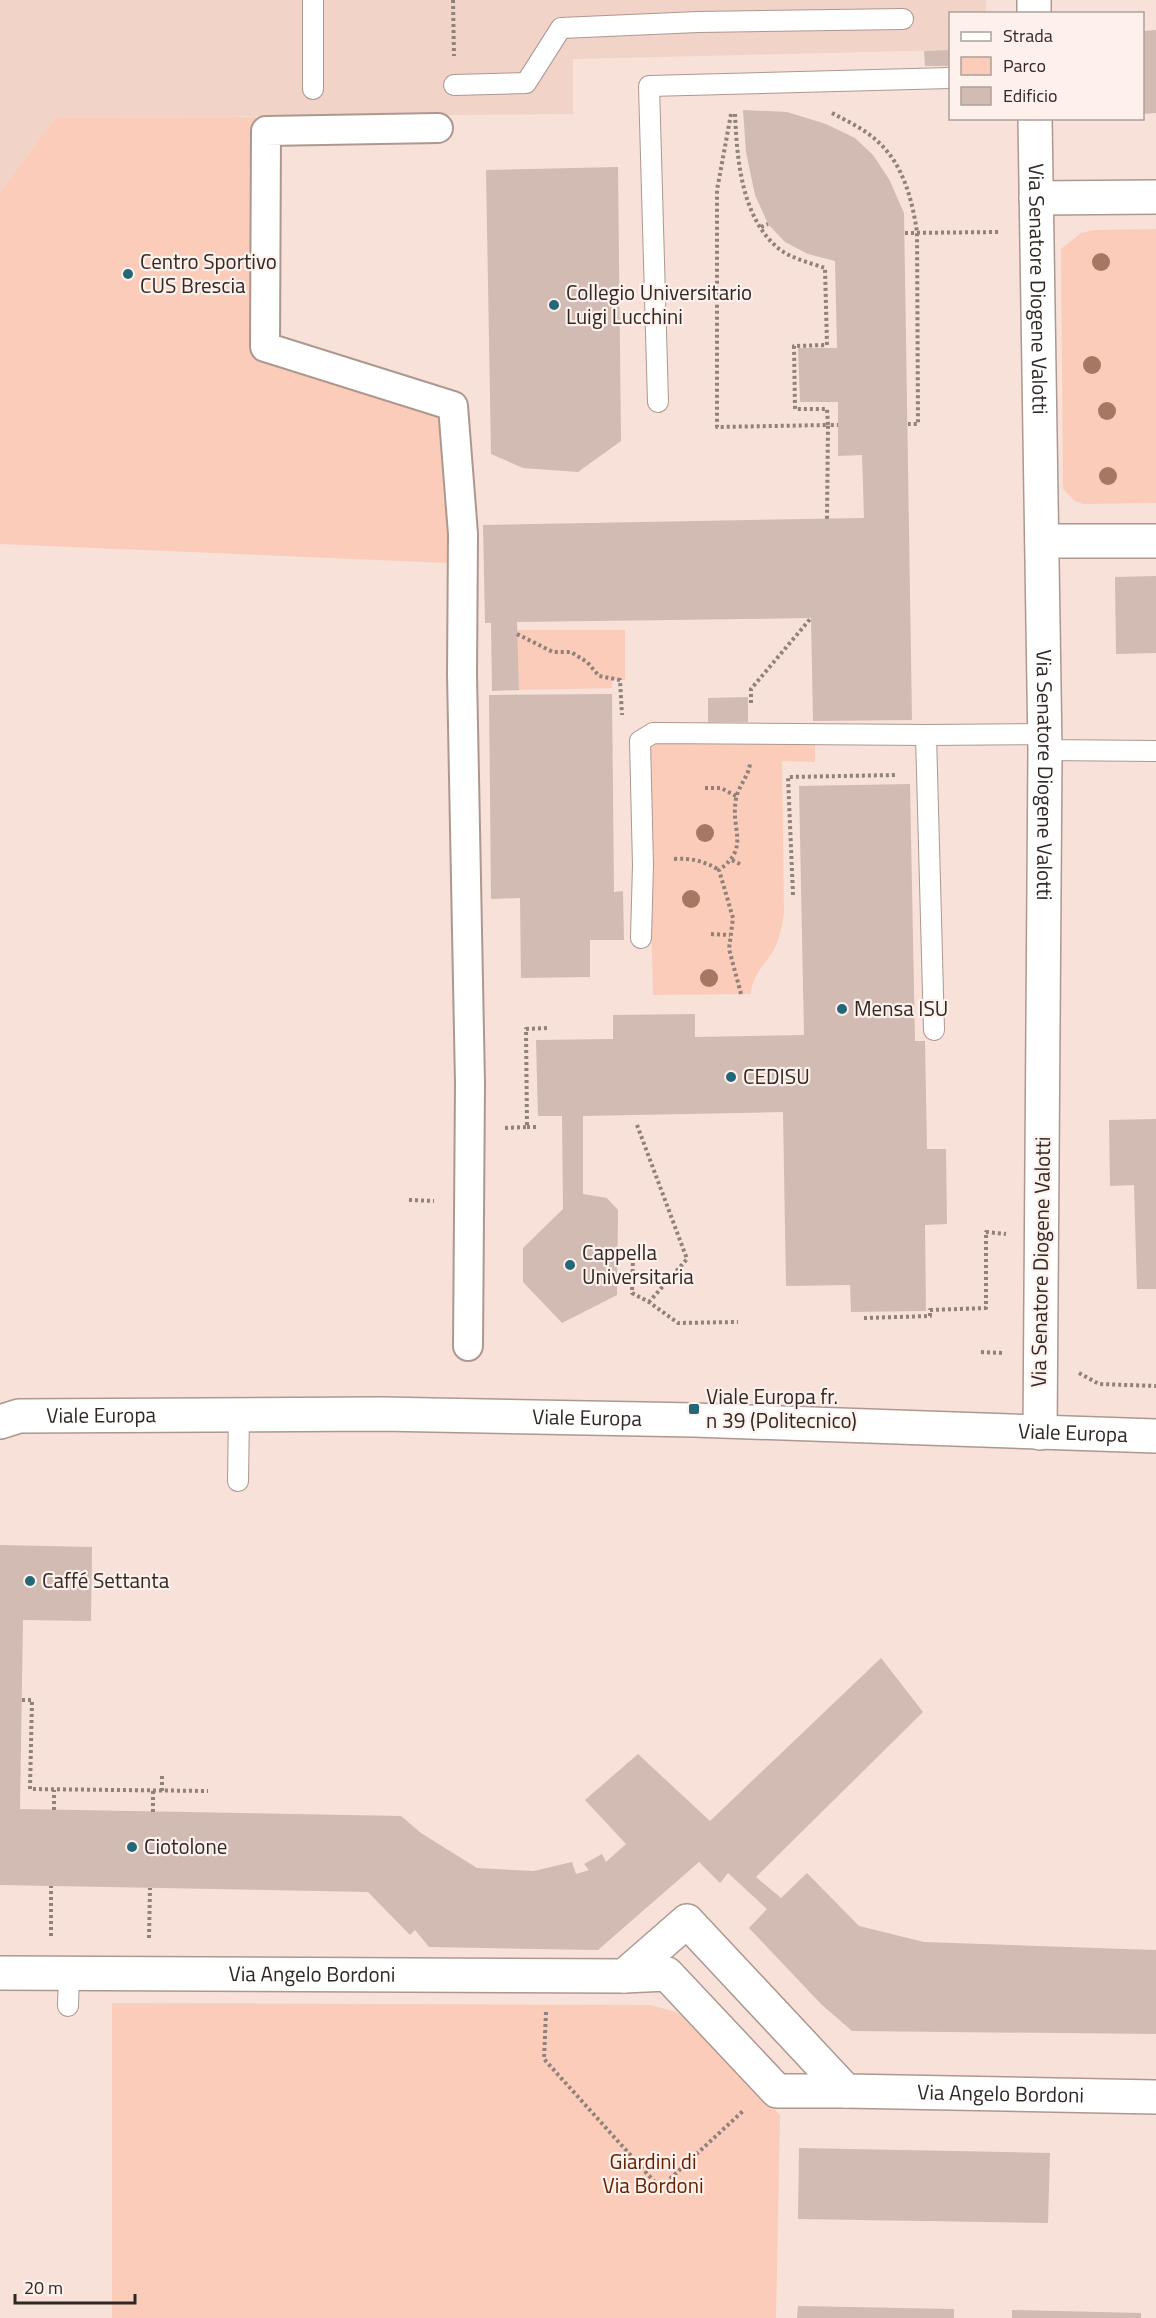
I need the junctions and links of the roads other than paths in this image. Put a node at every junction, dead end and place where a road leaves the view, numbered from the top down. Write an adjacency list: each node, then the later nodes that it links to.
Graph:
1 (313, 0): 5 (lane)
2 (903, 19): 4 (lane)
3 (949, 78): 10 (lane)
4 (454, 85)
5 (313, 89)
6 (1035, 120): 9 (street, Via Senatore Diogene Valotti)
7 (438, 129): 18 (street)
8 (1156, 197): 9 (street)
9 (1036, 198): 12 (street, Via Senatore Diogene Valotti)
10 (658, 402)
11 (1156, 541): 12 (street)
12 (1042, 542): 14 (street, Via Senatore Diogene Valotti)
13 (926, 735): 14 (lane); 16 (lane); 17 (lane)
14 (1044, 742): 15 (lane); 21 (street, Via Senatore Diogene Valotti)
15 (1156, 752)
16 (641, 938)
17 (934, 1030)
18 (468, 1346)
19 (239, 1414): 20 (street, Viale Europa); 21 (street, Viale Europa); 23 (lane)
20 (6, 1415)
21 (1040, 1433): 22 (street, Viale Europa)
22 (1156, 1436)
23 (238, 1481)
24 (0, 1973): 25 (street, Via Angelo Bordoni)
25 (624, 1976): 26 (street, Via Angelo Bordoni); 26 (street)
26 (846, 2091): 27 (street, Via Angelo Bordoni)
27 (1156, 2097)

